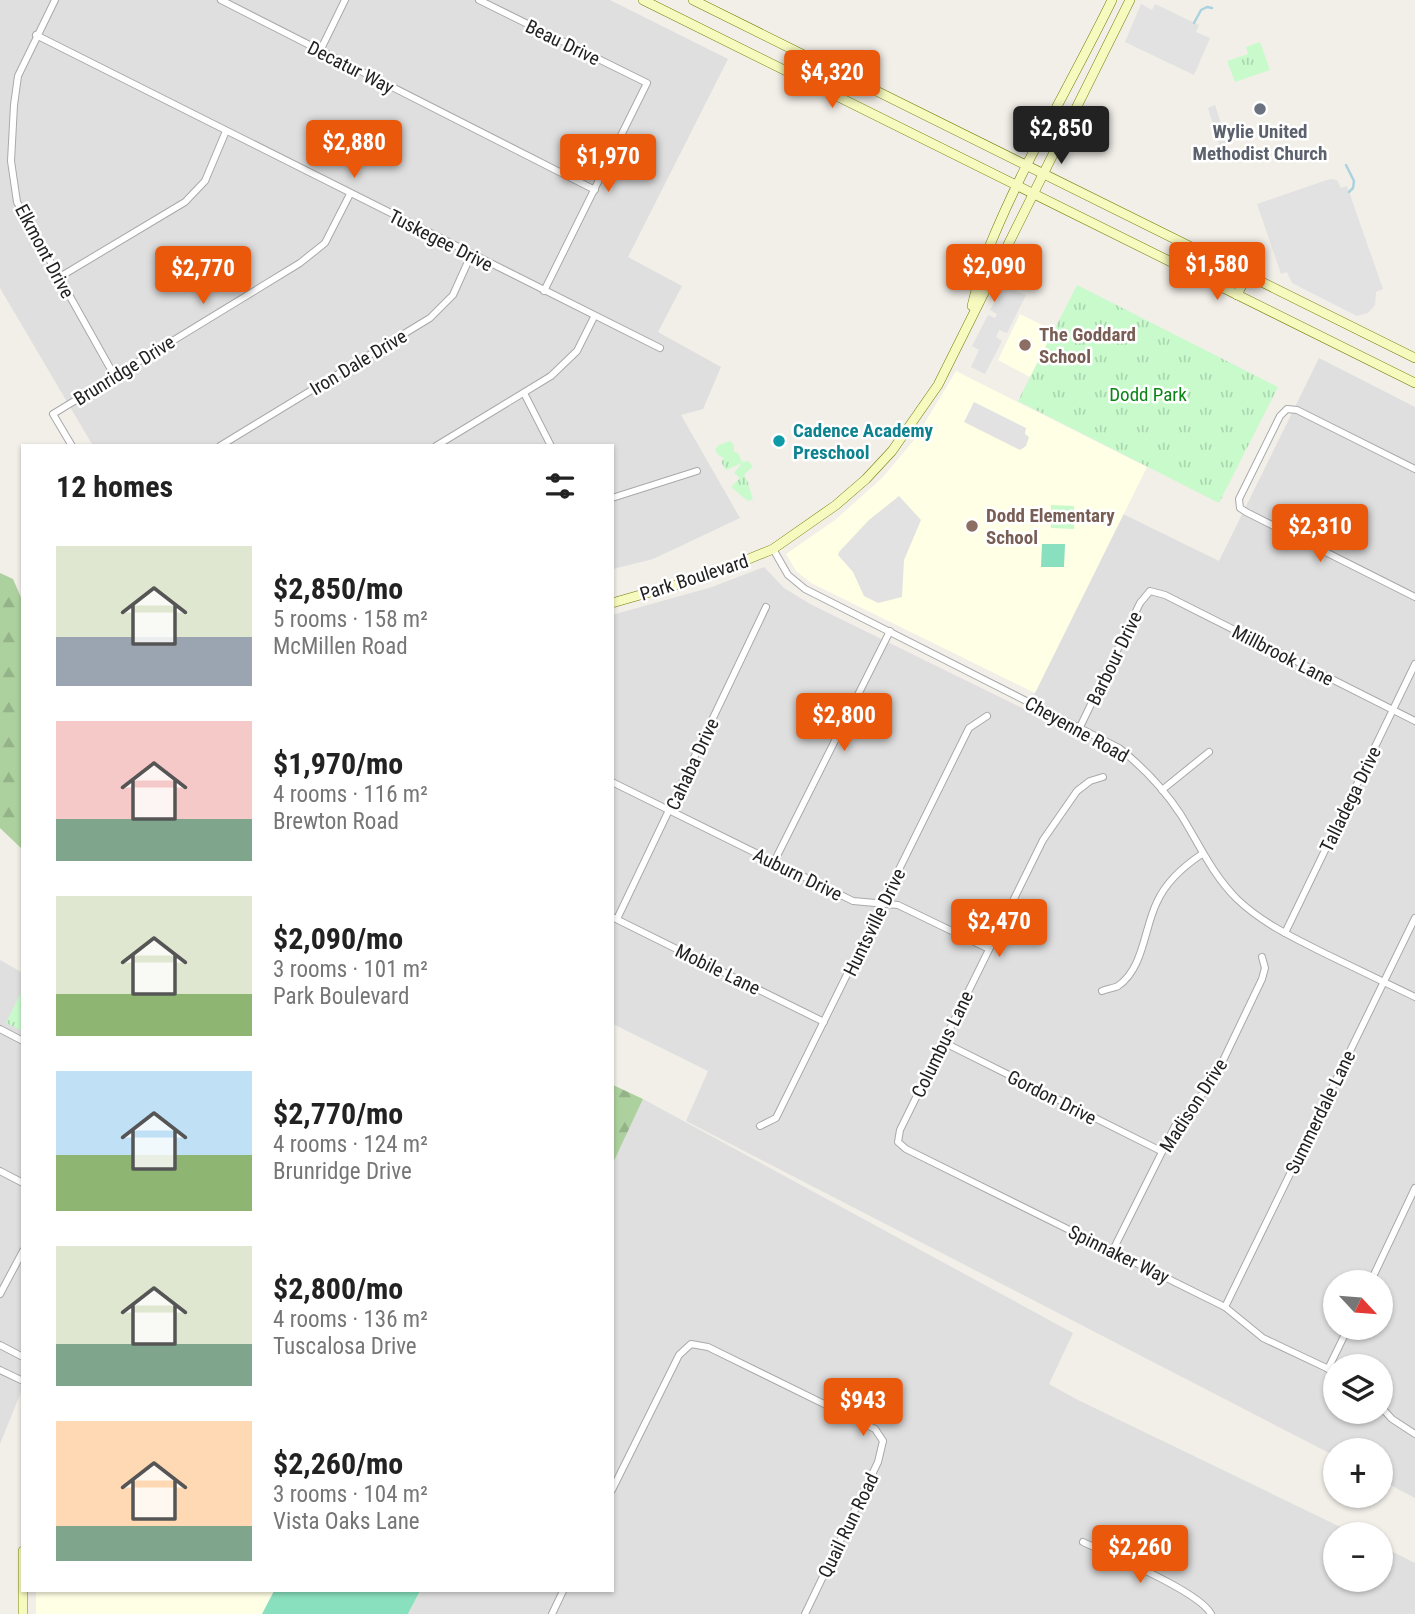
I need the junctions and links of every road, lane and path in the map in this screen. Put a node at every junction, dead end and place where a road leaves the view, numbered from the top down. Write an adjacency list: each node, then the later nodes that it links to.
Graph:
1 (55, 0): 9 (street, Elkmont Drive)
2 (220, 0): 10 (street, Decatur Way)
3 (345, 0): 10 (street)
4 (479, 0): 15 (street, Beau Drive)
5 (643, 0): 14 (main road)
6 (694, 0): 12 (main road)
7 (1112, 0): 12 (main road, Park Boulevard)
8 (1130, 0): 13 (main road, Park Boulevard)
9 (36, 34): 11 (street, Tuskegee Drive); 20 (street, Elkmont Drive)
10 (320, 51): 15 (street, Decatur Way)
11 (226, 131): 17 (street, Tuskegee Drive); 20 (street)
12 (1026, 165): 13 (main road); 14 (main road, Park Boulevard)
13 (1044, 174): 16 (main road, Park Boulevard); 19 (main road)
14 (1016, 185): 16 (main road); 24 (main road, Park Boulevard)
15 (594, 190): 21 (street)
16 (1033, 193): 22 (main road); 24 (main road, Park Boulevard)
17 (351, 194): 18 (street, Tuskegee Drive); 27 (street, Brunridge Drive)
18 (471, 255): 21 (street, Tuskegee Drive); 31 (street, Iron Dale Drive)
19 (1247, 275): 22 (main road); 26 (main road)
20 (58, 278): 27 (street, Elkmont Drive)
21 (544, 291): 23 (street, Tuskegee Drive)
22 (1237, 295): 28 (main road)
23 (594, 317): 25 (street, Tuskegee Drive); 29 (street)
24 (965, 331): 37 (main road, Park Boulevard)
25 (660, 348)
26 (1415, 358)
27 (114, 375): 30 (street, Brunridge Drive)
28 (1415, 383)
29 (524, 393): 32 (street); 33 (street)
30 (71, 444)
31 (223, 444)
32 (439, 444)
33 (550, 444)
34 (1415, 469): 39 (street)
35 (697, 471): 36 (street)
36 (614, 497)
37 (773, 549): 40 (main road, Park Boulevard); 42 (street, Cheyenne Road)
38 (1150, 591): 44 (street, Millbrook Lane); 47 (street, Barbour Drive)
39 (1415, 597)
40 (614, 602)
41 (766, 607): 52 (street, Cahaba Drive)
42 (890, 631): 47 (street, Cheyenne Road); 54 (street)
43 (1415, 664): 44 (street, Talladega Drive)
44 (1393, 710): 46 (street, Millbrook Lane); 58 (street, Talladega Drive)
45 (987, 716): 55 (street, Huntsville Drive)
46 (1415, 721)
47 (1080, 727): 51 (street, Cheyenne Road)
48 (1209, 752): 51 (street)
49 (1103, 777): 59 (street, Columbus Lane)
50 (614, 783): 52 (street, Auburn Drive)
51 (1163, 790): 53 (street, Cheyenne Road)
52 (670, 811): 54 (street, Auburn Drive); 56 (street, Cahaba Drive)
53 (1202, 854): 58 (street, Cheyenne Road); 62 (street)
54 (774, 862): 55 (street, Auburn Drive)
55 (883, 904): 59 (street, Auburn Drive); 64 (street, Huntsville Drive)
56 (615, 918): 64 (street, Mobile Lane)
57 (1415, 918): 61 (street, Summerdale Lane)
58 (1285, 933): 61 (street, Cheyenne Road)
59 (989, 949): 67 (street, Columbus Lane)
60 (1262, 957): 70 (street, Madison Drive)
61 (1384, 982): 63 (street, Cheyenne Road); 78 (street, Summerdale Lane)
62 (1102, 990)
63 (1415, 997)
64 (824, 1022): 68 (street, Huntsville Drive)
65 (0, 1029): 66 (street)
66 (21, 1040)
67 (943, 1042): 69 (street, Columbus Lane); 70 (street, Gordon Drive)
68 (760, 1126)
69 (898, 1142): 74 (street, Spinnaker Way)
70 (1161, 1151): 74 (street, Madison Drive)
71 (0, 1171): 72 (street)
72 (21, 1182)
73 (1415, 1188): 76 (street)
74 (1113, 1250): 78 (street, Spinnaker Way)
75 (21, 1255): 77 (street)
76 (1376, 1270)
77 (0, 1294)
78 (1225, 1307): 81 (street, Spinnaker Way)
79 (0, 1345): 80 (street)
80 (21, 1356)
81 (1323, 1367)
82 (0, 1370): 83 (street)
83 (21, 1380)
84 (1393, 1420): 85 (street)
85 (1415, 1434)
86 (614, 1486): 92 (street, Quail Run Road)
87 (1083, 1542): 93 (street)
88 (23, 1592): 90 (main road)
89 (563, 1592): 91 (street)
90 (23, 1614)
91 (552, 1614)
92 (805, 1614)
93 (1211, 1614)

